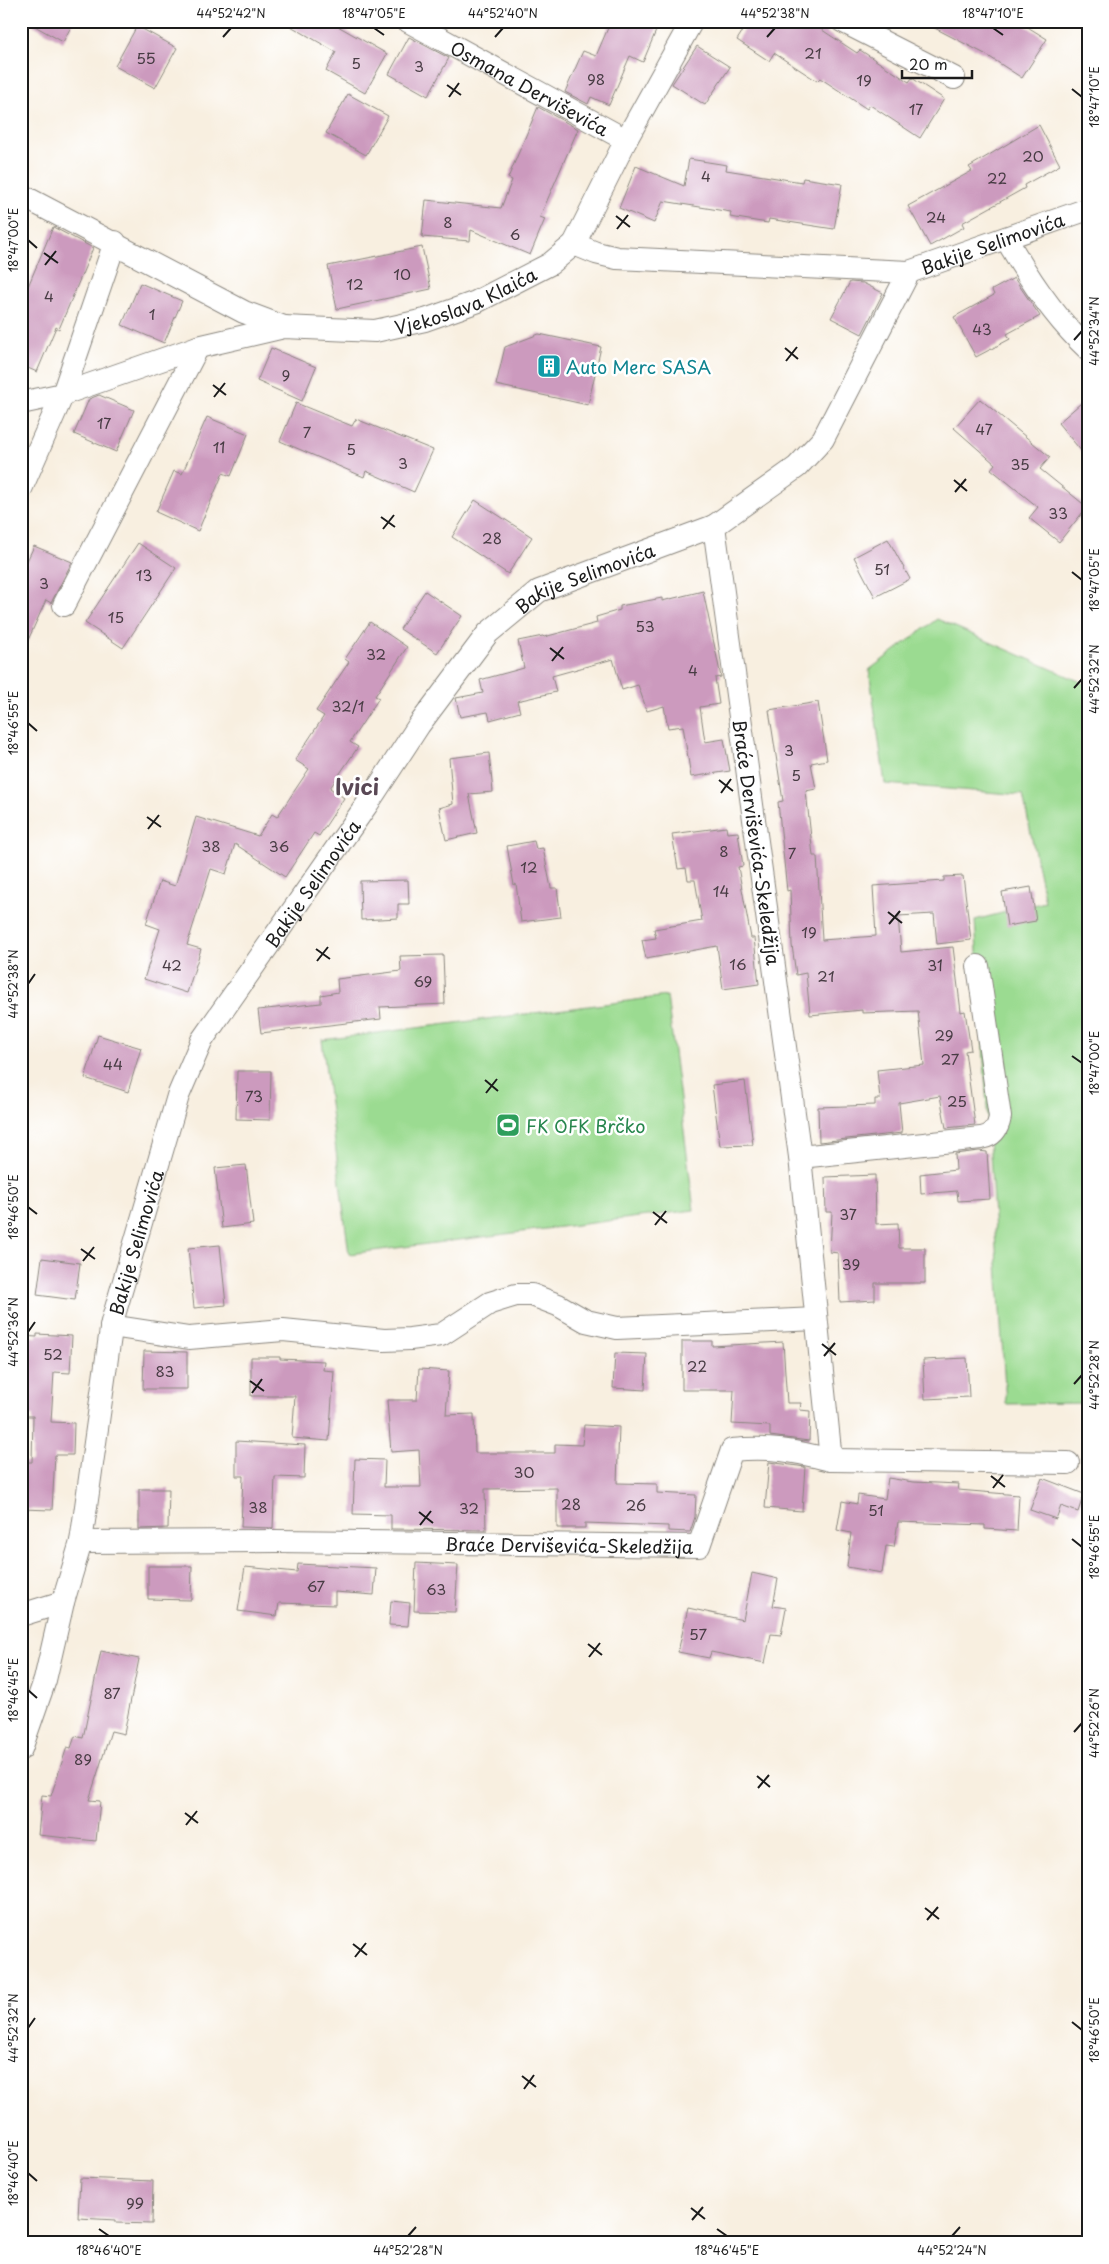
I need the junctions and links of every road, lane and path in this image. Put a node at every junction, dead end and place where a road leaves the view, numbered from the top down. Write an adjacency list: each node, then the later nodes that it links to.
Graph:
1 (408, 21): 5 (street, Osmana Derviševića)
2 (692, 21): 5 (street, Osmana Derviševića)
3 (842, 21): 4 (street)
4 (954, 78)
5 (626, 140): 10 (street, Osmana Derviševića)
6 (21, 195): 9 (street)
7 (1088, 209): 8 (street, Bakije Selimovića)
8 (1006, 238): 11 (street, Bakije Selimovića); 14 (street)
9 (116, 242): 12 (street); 15 (street)
10 (574, 244): 11 (street); 12 (street, Vjekoslava Klaića)
11 (909, 272): 18 (street, Bakije Selimovića)
12 (284, 327): 13 (street, Vjekoslava Klaića)
13 (198, 346): 15 (street, Vjekoslava Klaića); 19 (street)
14 (1088, 349)
15 (63, 394): 16 (street, Vjekoslava Klaića); 17 (street)
16 (21, 404)
17 (21, 489)
18 (714, 526): 21 (street, Braće Derviševića-Skeledžija); 23 (street, Bakije Selimovića)
19 (64, 605)
20 (978, 966): 21 (street)
21 (800, 1157): 22 (street, Braće Derviševića-Skeledžija)
22 (816, 1319): 23 (street); 24 (street, Braće Derviševića-Skeledžija)
23 (111, 1326): 26 (street, Bakije Selimovića)
24 (831, 1460): 25 (street); 26 (street, Braće Derviševića-Skeledžija)
25 (1068, 1463)
26 (81, 1542): 27 (street, Bakije Selimovića)
27 (63, 1602): 28 (street); 29 (street, Bakije Selimovića)
28 (21, 1615)
29 (21, 1750)

